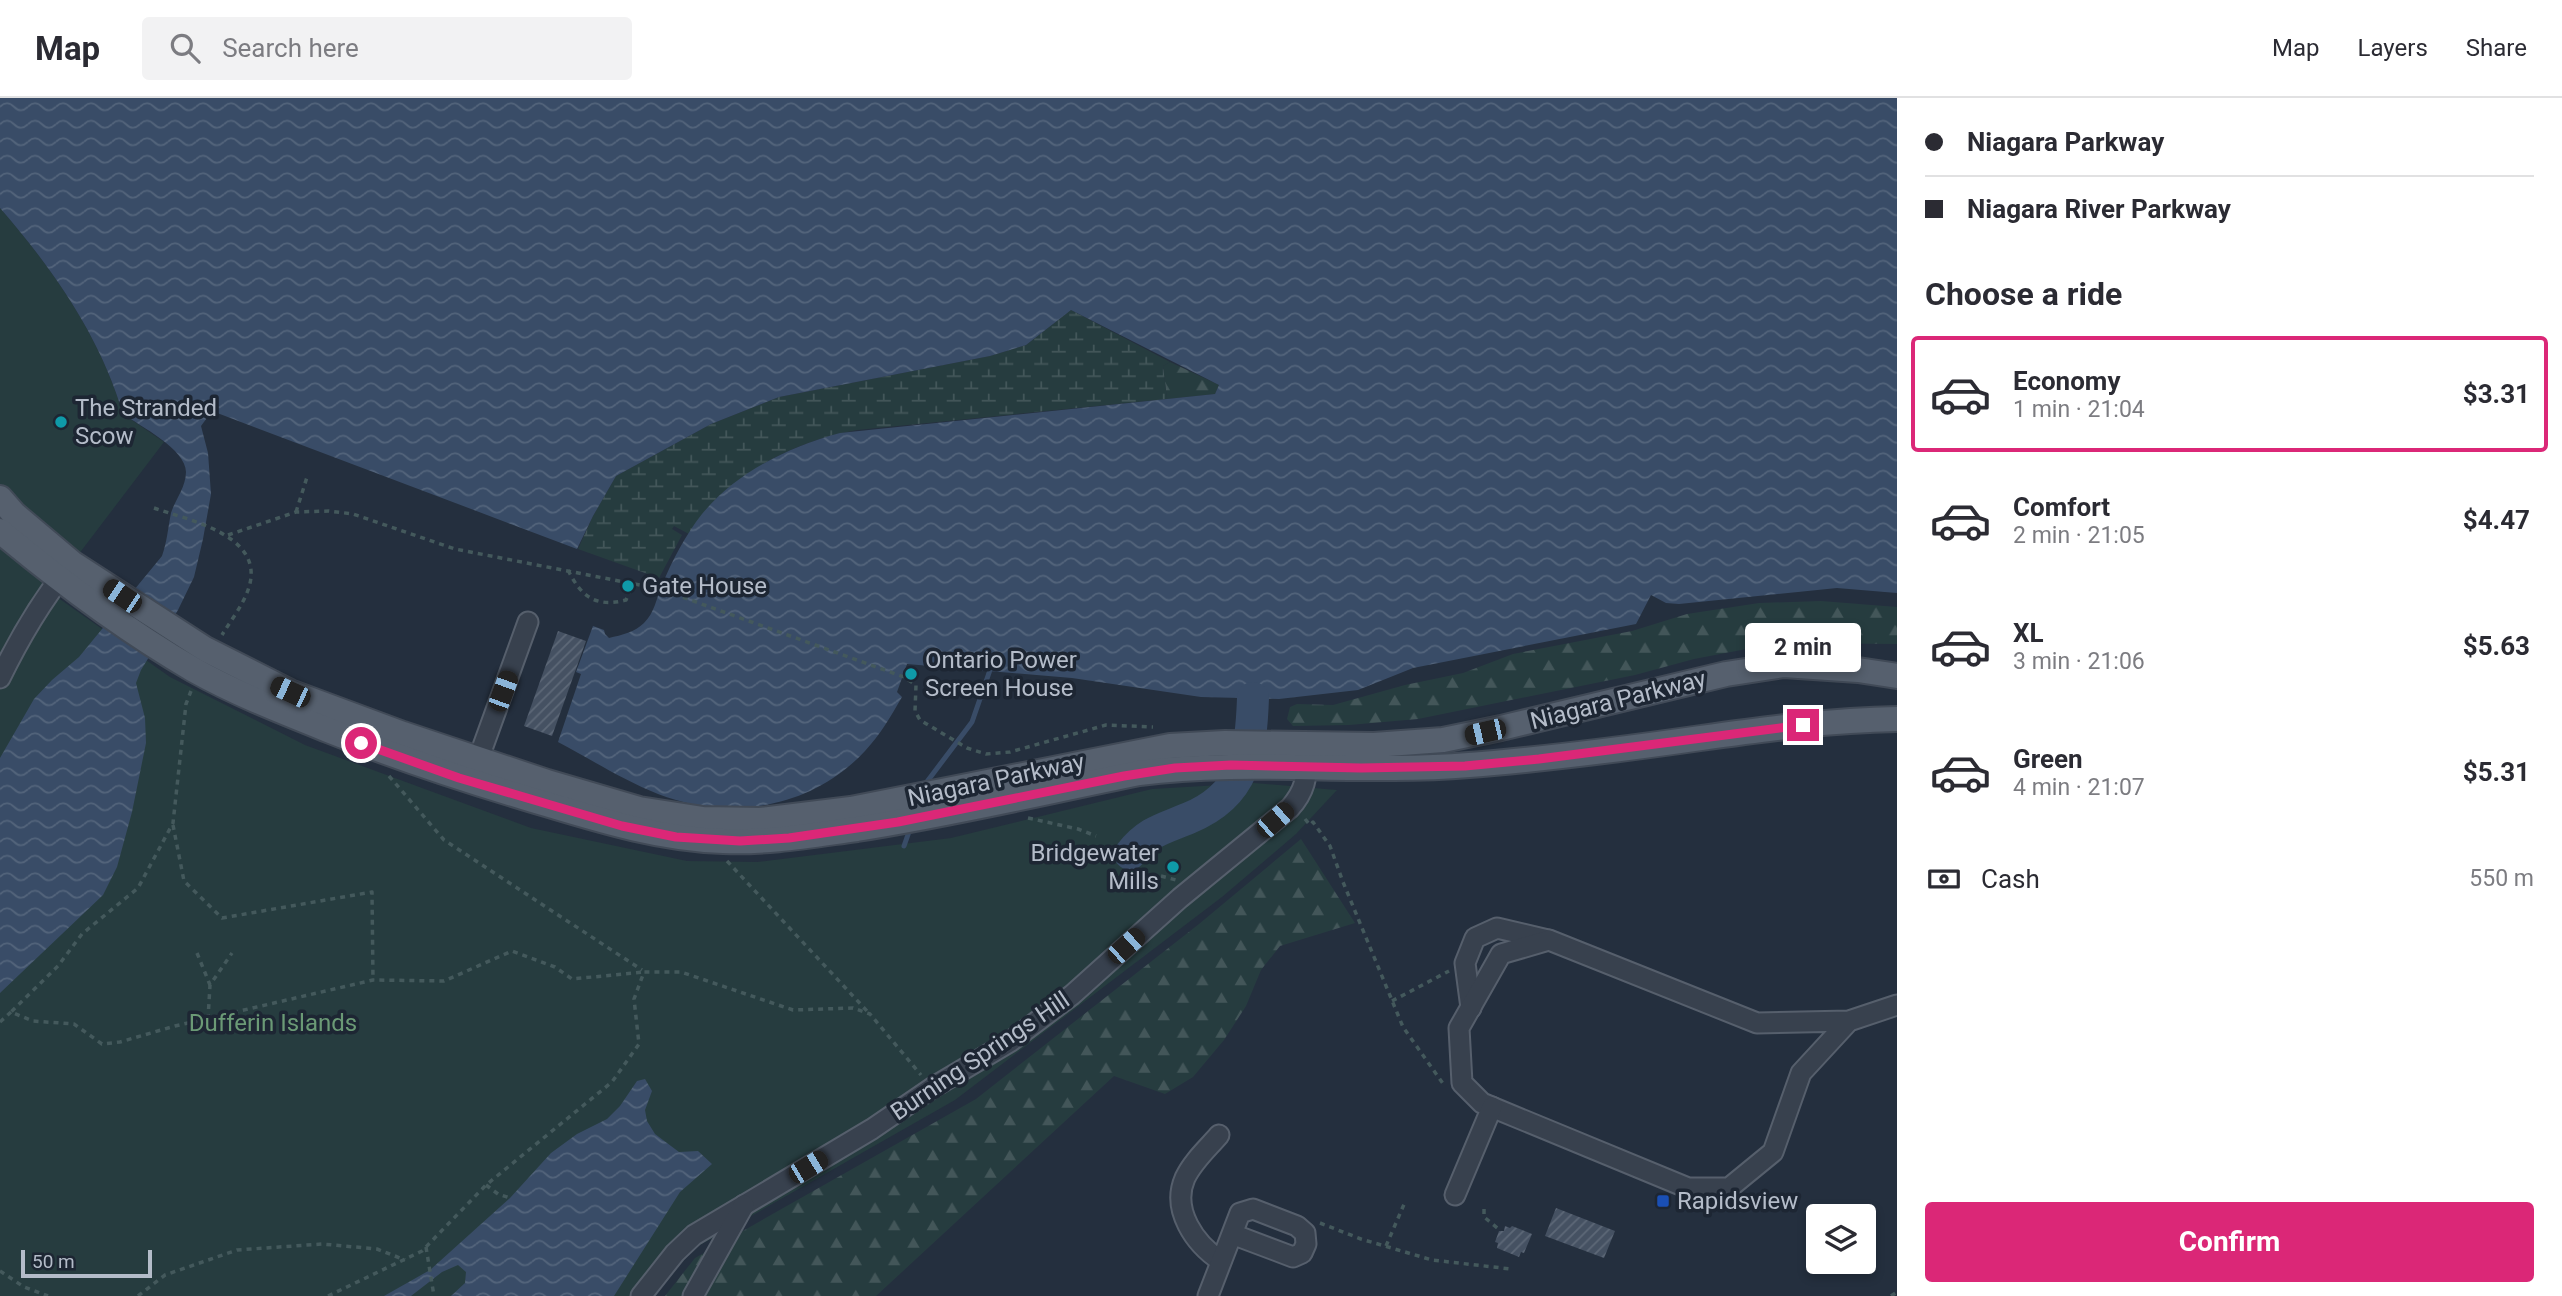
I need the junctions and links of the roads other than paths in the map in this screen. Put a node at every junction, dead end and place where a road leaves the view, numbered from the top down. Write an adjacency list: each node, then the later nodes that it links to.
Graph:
1 (0, 498): 3 (main road, Niagara Parkway)
2 (0, 531): 3 (main road, Niagara Parkway)
3 (65, 571): 5 (main road, Niagara Parkway); 9 (street)
4 (528, 621): 13 (street)
5 (174, 644): 13 (main road, Niagara Parkway); 14 (main road, Niagara Parkway)
6 (1784, 665): 7 (street); 8 (main road, Niagara Parkway); 11 (main road, Niagara Parkway)
7 (1897, 665)
8 (1897, 676)
9 (0, 678)
10 (1897, 719): 11 (main road)
11 (1299, 752): 12 (main road, Niagara Parkway); 12 (main road, Niagara Parkway); 22 (street, Burning Springs Hill)
12 (1198, 755): 14 (main road, Niagara Parkway)
13 (478, 760): 14 (main road, Niagara Parkway)
14 (898, 811)
15 (1549, 940): 17 (street); 17 (street); 18 (street)
16 (1897, 1005): 18 (street)
17 (1471, 1008): 19 (street)
18 (1849, 1021): 19 (street)
19 (1492, 1107): 21 (street)
20 (1219, 1135): 24 (street)
21 (1455, 1195)
22 (745, 1204): 25 (street); 26 (street, Burning Springs Hill)
23 (1232, 1234): 24 (street)
24 (1221, 1261): 27 (street)
25 (641, 1296)
26 (693, 1296)
27 (1208, 1296)

